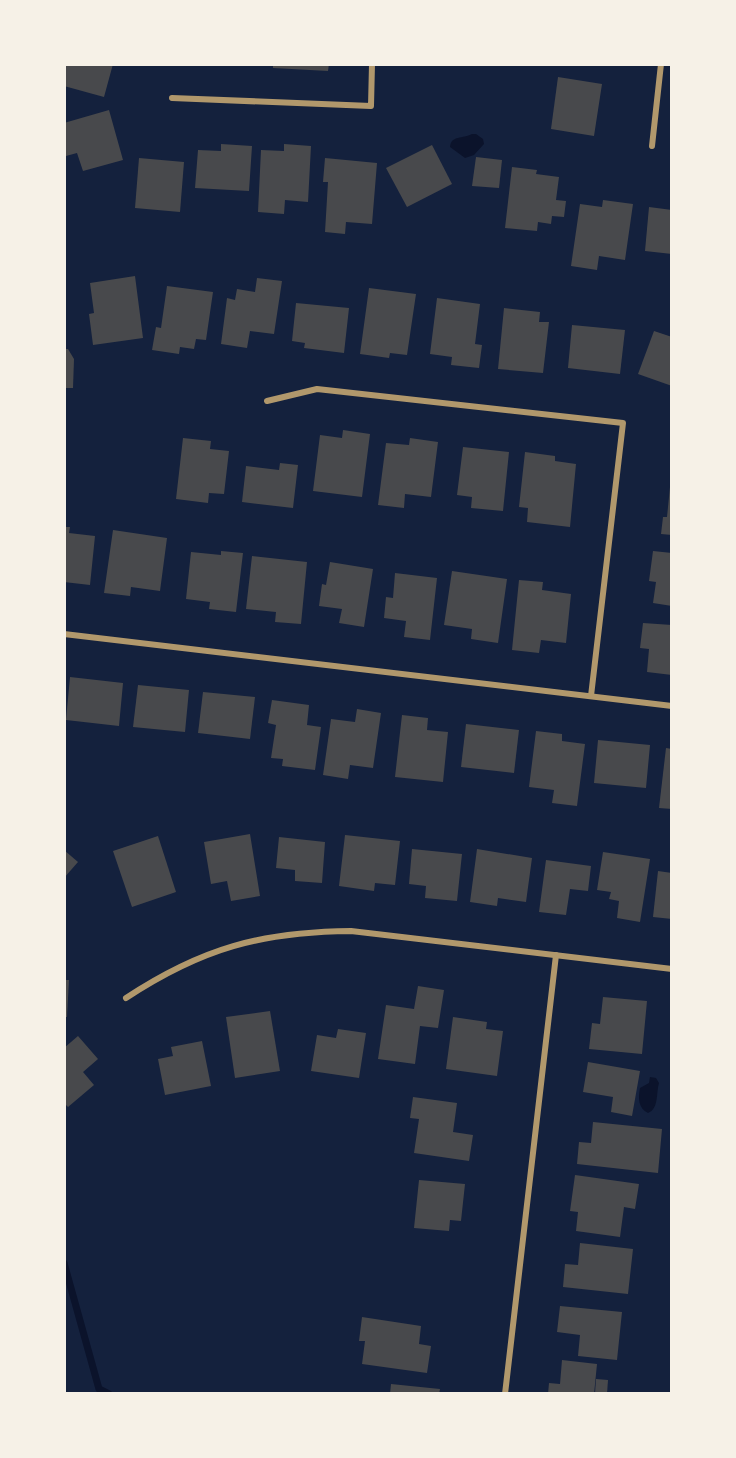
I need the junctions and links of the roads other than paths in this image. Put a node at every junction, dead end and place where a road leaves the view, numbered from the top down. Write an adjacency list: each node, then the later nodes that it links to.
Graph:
1 (372, 64): 3 (street)
2 (661, 64): 4 (street)
3 (171, 98)
4 (652, 146)
5 (267, 401): 7 (street)
6 (64, 634): 7 (street)
7 (591, 696): 8 (street)
8 (672, 706)
9 (556, 955): 10 (street); 11 (street); 12 (street)
10 (672, 969)
11 (126, 998)
12 (505, 1394)

